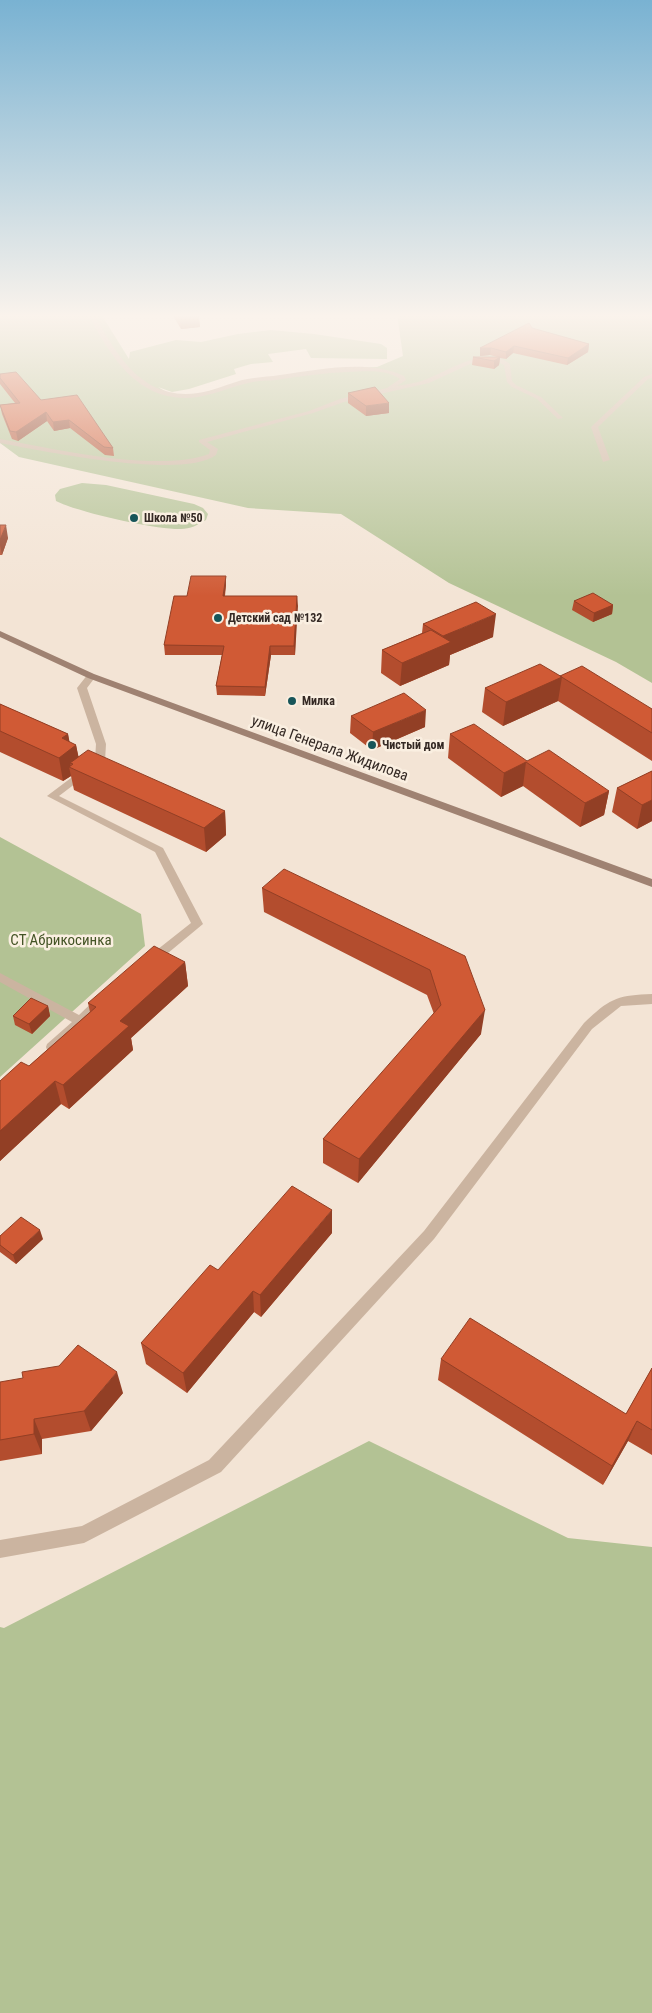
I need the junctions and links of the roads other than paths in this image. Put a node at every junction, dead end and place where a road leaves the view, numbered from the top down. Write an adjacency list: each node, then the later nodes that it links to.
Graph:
1 (321, 408): 5 (street)
2 (549, 408): 4 (street)
3 (614, 408): 6 (street)
4 (560, 418)
5 (0, 441)
6 (606, 460)
7 (0, 634): 8 (main road, улица Генерала Жидилова)
8 (91, 676): 9 (main road, улица Генерала Жидилова); 10 (street)
9 (652, 883)
10 (143, 968)
11 (0, 976): 14 (street)
12 (115, 991): 14 (street)
13 (652, 999): 16 (street)
14 (80, 1021): 15 (street)
15 (44, 1054)
16 (0, 1550)

